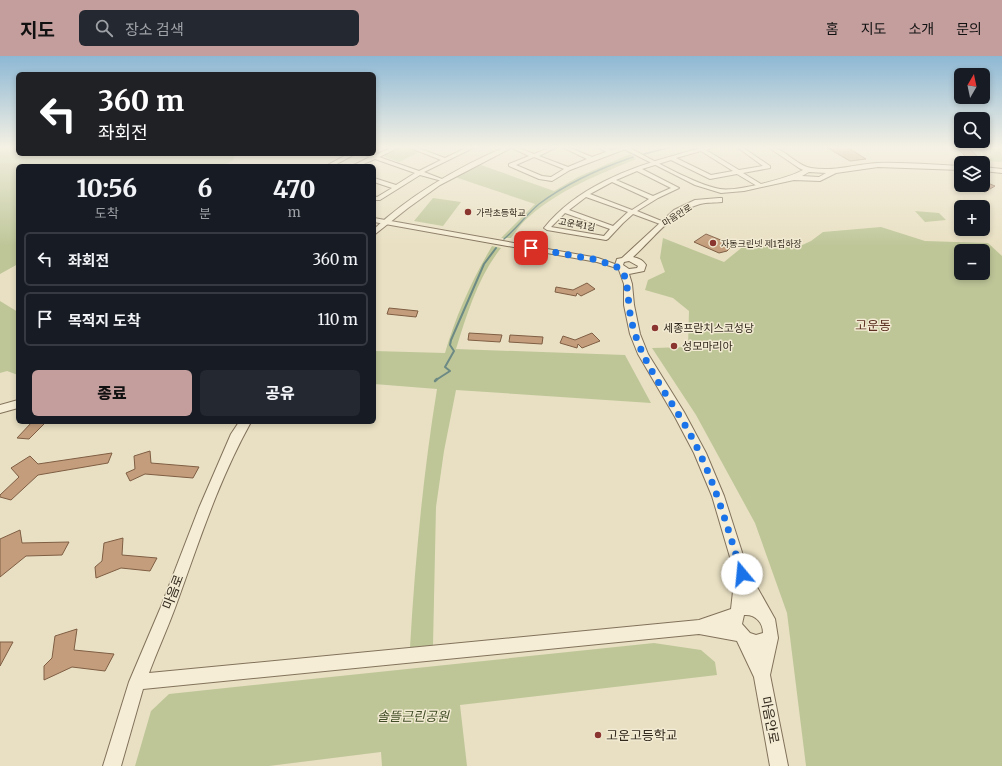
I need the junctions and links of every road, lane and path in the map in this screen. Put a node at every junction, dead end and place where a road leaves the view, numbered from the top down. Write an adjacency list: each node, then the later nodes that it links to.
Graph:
1 (407, 180): 11 (street)
2 (440, 180): 24 (street)
3 (611, 180): 15 (street, 고운북1길); 18 (street)
4 (660, 180): 18 (street, 고운북1길)
5 (689, 180): 9 (street)
6 (752, 180): 10 (street)
7 (783, 180): 10 (street)
8 (376, 181): 11 (street)
9 (697, 184): 13 (street); 14 (street)
10 (759, 185): 12 (street)
11 (396, 187): 17 (street)
12 (744, 189): 13 (street); 16 (street)
13 (719, 190): 14 (street); 16 (street)
14 (706, 194): 19 (street); 20 (street)
15 (587, 195): 21 (street, 고운북1길); 22 (street)
16 (728, 197): 19 (street)
17 (376, 198)
18 (652, 198): 22 (street, 고운북1길)
19 (720, 200): 20 (street)
20 (698, 202): 25 (street, 마음안로)
21 (564, 210): 26 (street); 26 (street, 고운북1길)
22 (632, 212): 25 (street); 26 (street, 고운북1길)
23 (376, 220): 24 (street)
24 (385, 222): 27 (street); 29 (street)
25 (662, 223): 28 (street, 마음안로)
26 (613, 228)
27 (376, 231)
28 (641, 246): 29 (street, 마음안로); 30 (street)
29 (622, 264): 30 (street); 30 (street); 31 (street)
30 (640, 266): 31 (street)
31 (628, 284): 35 (street)
32 (16, 404): 33 (street)
33 (0, 408)
34 (244, 424): 42 (street, 마음로)
35 (742, 574): 36 (street); 37 (street)
36 (737, 612): 37 (street); 38 (street); 39 (street)
37 (768, 619): 40 (street)
38 (699, 628): 39 (street); 42 (street)
39 (741, 635): 40 (street); 41 (street)
40 (770, 637): 41 (street)
41 (762, 675): 44 (street, 마음안로)
42 (137, 682): 43 (street, 마음로)
43 (112, 766)
44 (779, 766)

